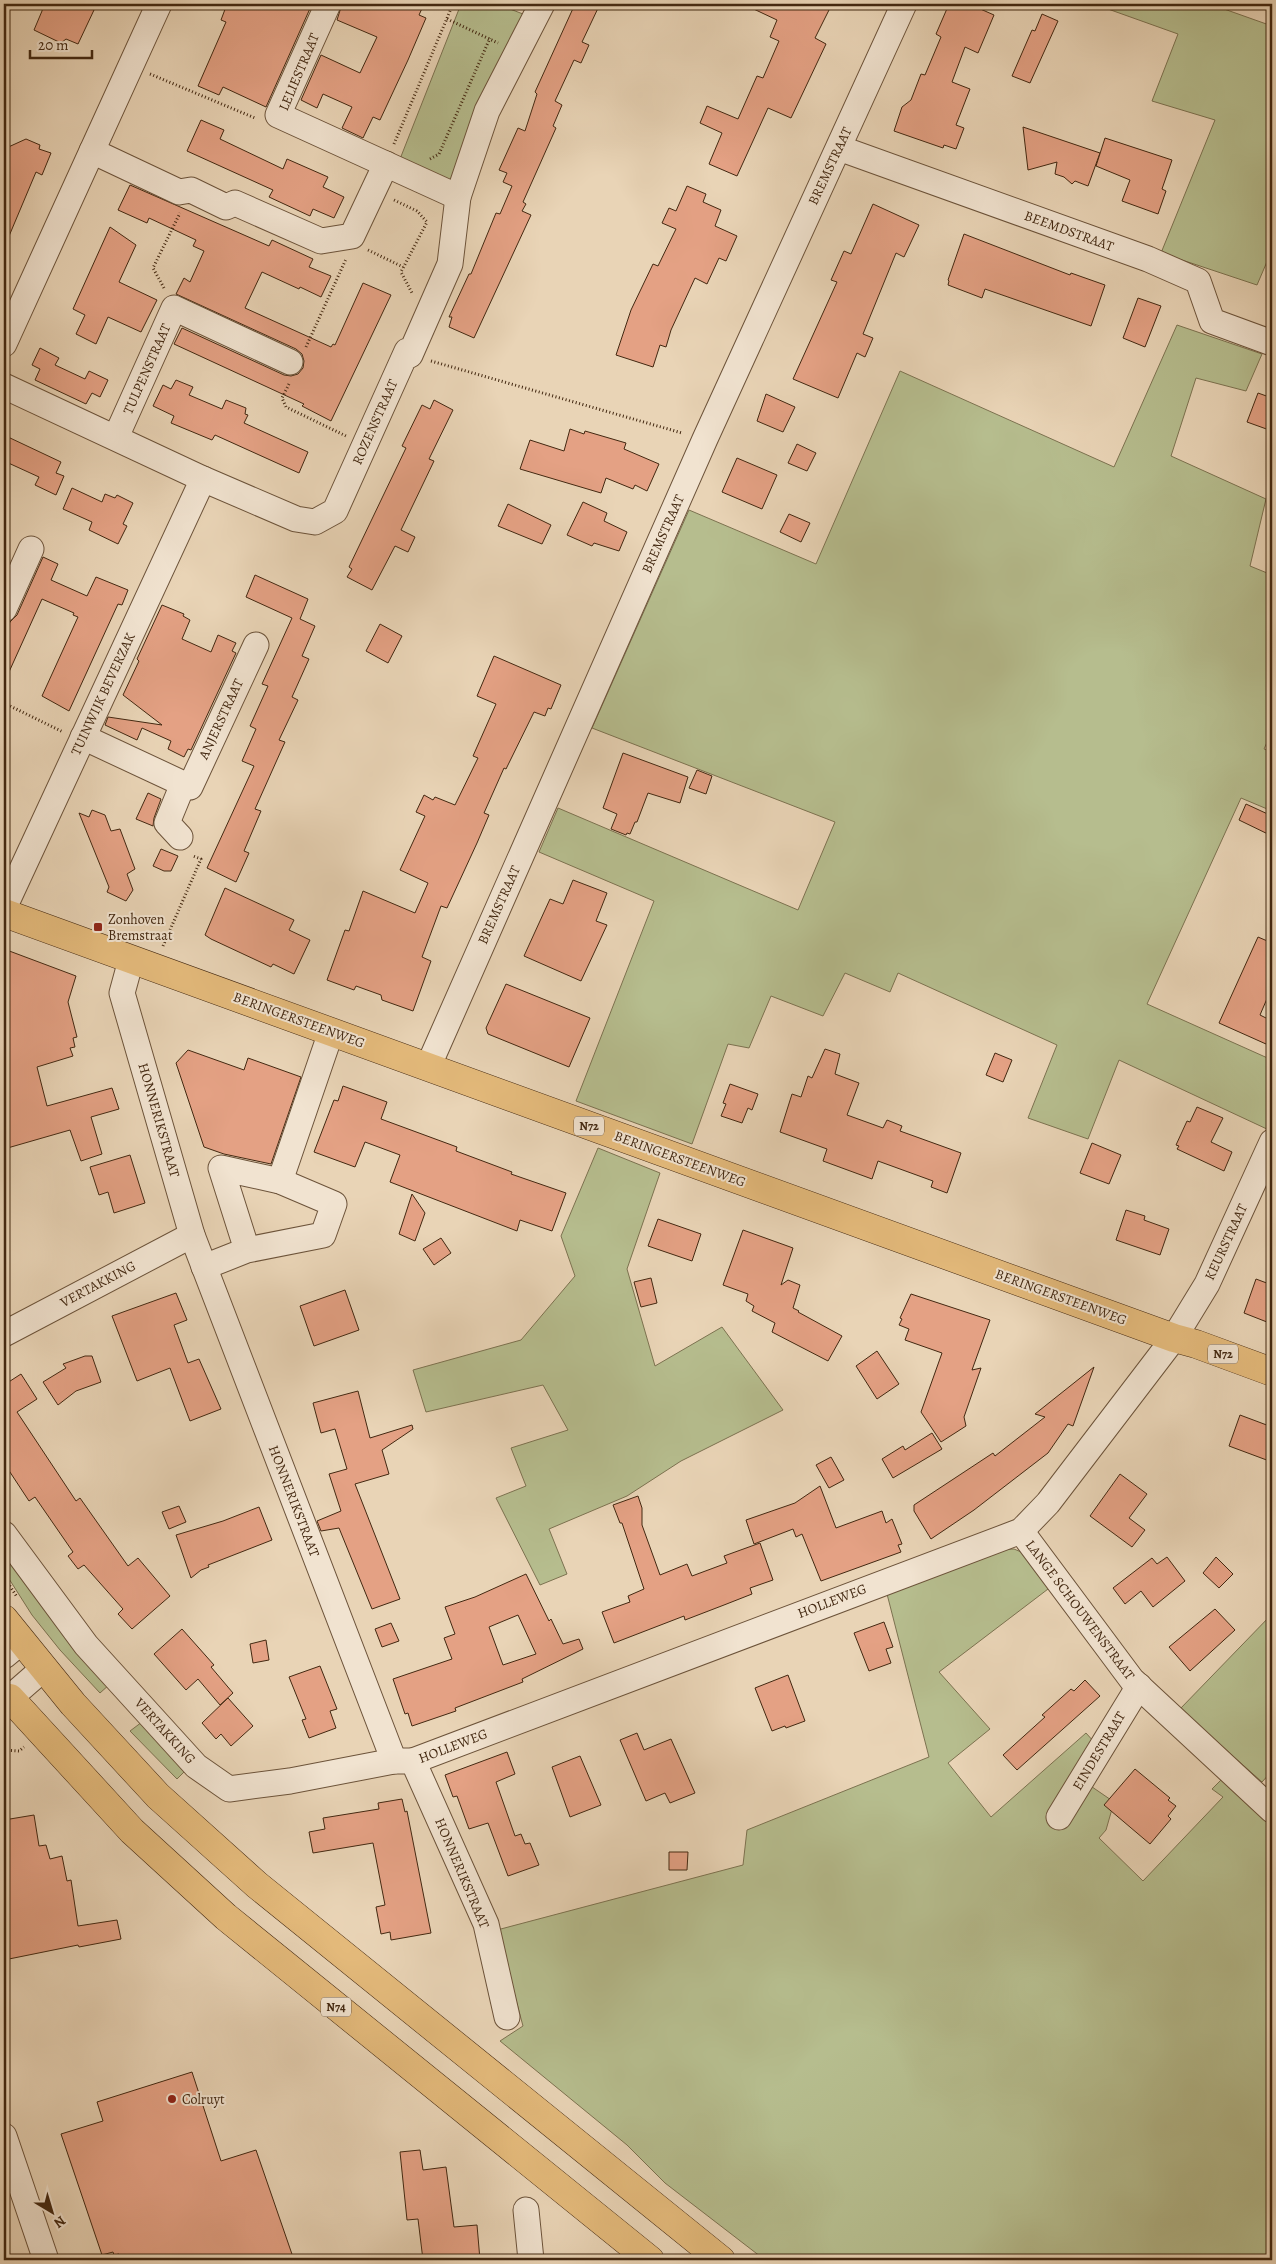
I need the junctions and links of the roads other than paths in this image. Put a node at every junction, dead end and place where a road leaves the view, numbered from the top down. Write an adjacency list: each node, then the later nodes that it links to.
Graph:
1 (159, 4): 6 (street)
2 (328, 4): 7 (street, LELIESTRAAT)
3 (542, 4): 8 (street, ROZENSTRAAT)
4 (904, 4): 5 (street, BREMSTRAAT)
5 (839, 148): 10 (street, BEEMDSTRAAT); 25 (street, BREMSTRAAT)
6 (92, 151): 7 (street); 9 (street)
7 (397, 169): 8 (street, LELIESTRAAT)
8 (458, 197): 14 (street, ROZENSTRAAT)
9 (4, 344)
10 (1272, 344)
11 (295, 364): 13 (street, TULPENSTRAAT)
12 (4, 386): 13 (street, ROZENSTRAAT)
13 (116, 437): 14 (street, ROZENSTRAAT)
14 (203, 479): 18 (street, TUINWIJK BEVERZAK)
15 (31, 549): 16 (street)
16 (4, 609)
17 (256, 646): 19 (street, ANJERSTRAAT)
18 (82, 739): 19 (street); 21 (street, TUINWIJK BEVERZAK)
19 (183, 784): 20 (street, ANJERSTRAAT)
20 (180, 837)
21 (4, 908)
22 (4, 913): 23 (main road, BERINGERSTEENWEG / N72)
23 (143, 964): 24 (main road, BERINGERSTEENWEG / N72); 28 (street, HONNERIKSTRAAT)
24 (331, 1032): 25 (main road, BERINGERSTEENWEG / N72); 27 (street)
25 (428, 1067): 32 (main road, BERINGERSTEENWEG / N72)
26 (1272, 1142): 32 (street, KEURSTRAAT)
27 (280, 1181): 29 (street); 29 (street)
28 (192, 1235): 30 (street, HONNERIKSTRAAT); 31 (street, VERTAKKING)
29 (247, 1250): 30 (street)
30 (204, 1267): 41 (street, HONNERIKSTRAAT)
31 (4, 1334)
32 (1174, 1338): 33 (main road, BERINGERSTEENWEG / N72); 34 (street, HOLLEWEG)
33 (1272, 1372)
34 (1021, 1531): 39 (street, LANGE SCHOUWENSTRAAT); 41 (street, HOLLEWEG)
35 (4, 1534): 41 (street, VERTAKKING)
36 (4, 1619): 37 (main road)
37 (12, 1649): 38 (main road)
38 (43, 1670): 40 (street); 50 (main road)
39 (1139, 1686): 42 (street, LANGE SCHOUWENSTRAAT); 43 (street, EINDESTRAAT)
40 (6, 1697): 49 (main road, N74)
41 (403, 1761): 44 (street, HONNERIKSTRAAT)
42 (1272, 1810)
43 (1060, 1816)
44 (507, 2018)
45 (4, 2136): 47 (street)
46 (526, 2210): 48 (street)
47 (46, 2260)
48 (531, 2260)
49 (650, 2260)
50 (721, 2260)

